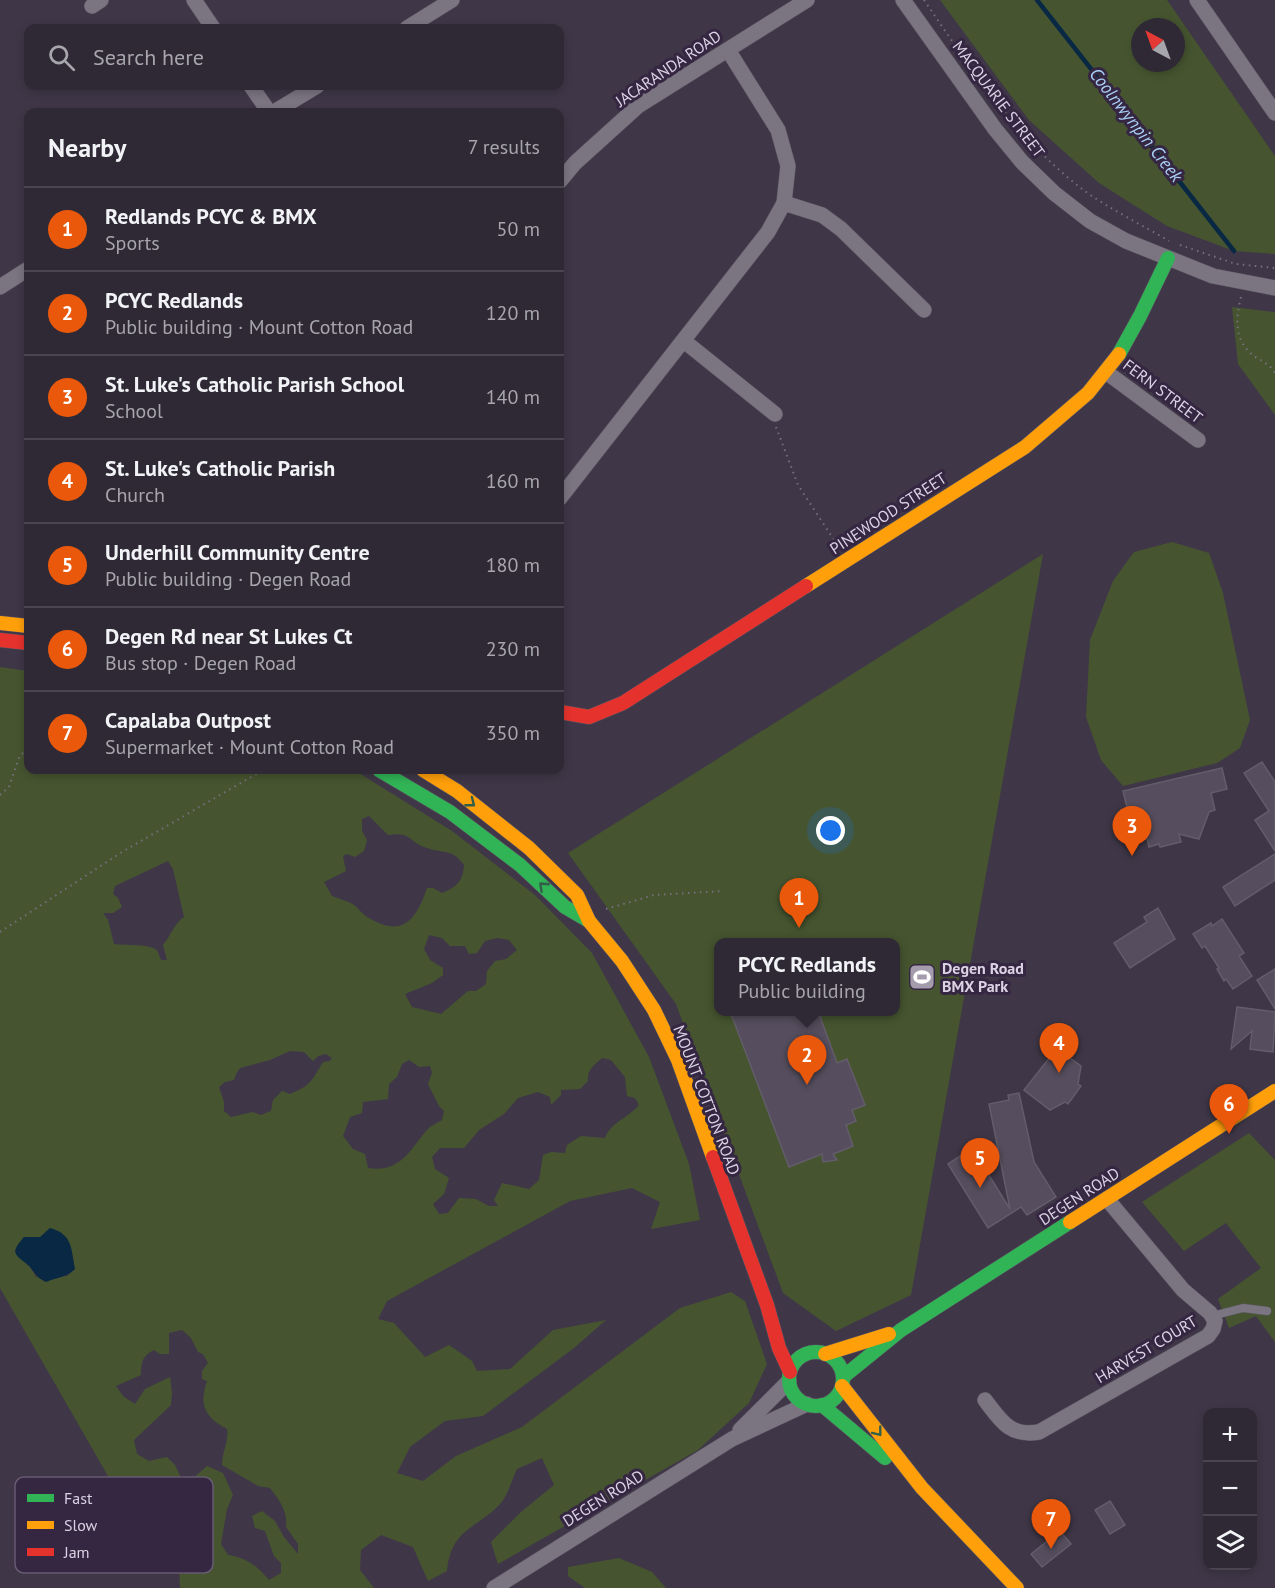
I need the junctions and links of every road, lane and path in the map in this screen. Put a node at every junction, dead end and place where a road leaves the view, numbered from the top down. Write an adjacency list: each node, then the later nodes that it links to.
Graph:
1 (194, 0): 7 (street)
2 (452, 0): 8 (street)
3 (807, 0): 9 (street, JACARANDA ROAD)
4 (903, 0): 17 (street, MACQUARIE STREET)
5 (924, 0): 18 (path)
6 (1204, 3): 14 (street)
7 (210, 24)
8 (413, 24)
9 (728, 50): 15 (street, JACARANDA ROAD); 16 (street)
10 (254, 90): 12 (street)
11 (310, 90): 13 (street)
12 (266, 108)
13 (281, 108)
14 (1275, 113)
15 (564, 176)
16 (784, 203): 23 (street); 24 (street)
17 (1168, 258): 20 (street, MACQUARIE STREET); 25 (main road, PINEWOOD STREET)
18 (1275, 268)
19 (24, 272): 21 (street)
20 (1246, 282): 22 (street, MACQUARIE STREET); 26 (path)
21 (0, 287)
22 (1275, 288)
23 (924, 310)
24 (684, 341): 27 (street); 29 (street)
25 (1106, 372): 28 (street, FERN STREET); 30 (main road, PINEWOOD STREET)
26 (1275, 373)
27 (775, 414): 30 (path)
28 (1198, 440)
29 (564, 493)
30 (842, 563): 35 (main road, PINEWOOD STREET)
31 (0, 623): 32 (main road)
32 (24, 626)
33 (0, 640): 34 (main road)
34 (24, 643)
35 (564, 713)
36 (24, 752): 40 (path)
37 (256, 774): 43 (path)
38 (387, 774): 42 (main road, MOUNT COTTON ROAD, one-way to 38)
39 (429, 774): 42 (main road, MOUNT COTTON ROAD, one-way to 42)
40 (0, 795)
41 (723, 891): 42 (path)
42 (589, 921): 46 (main road, MOUNT COTTON ROAD)
43 (0, 932)
44 (1275, 1091): 45 (main road, DEGEN ROAD)
45 (1107, 1199): 48 (street, HARVEST COURT); 49 (main road, DEGEN ROAD)
46 (766, 1305): 50 (main road, MOUNT COTTON ROAD); 51 (main road, MOUNT COTTON ROAD)
47 (1266, 1311): 48 (lane)
48 (1212, 1316): 53 (street, HARVEST COURT)
49 (901, 1330): 50 (main road, DEGEN ROAD); 52 (main road, DEGEN ROAD)
50 (819, 1353): 51 (main road); 52 (main road)
51 (790, 1376): 54 (main road); 56 (street, DEGEN ROAD)
52 (842, 1381): 55 (main road); 57 (main road, one-way to 57)
53 (986, 1400)
54 (807, 1404): 55 (main road); 56 (street, DEGEN ROAD)
55 (822, 1405): 57 (main road)
56 (732, 1439): 58 (street, DEGEN ROAD)
57 (922, 1488): 59 (main road)
58 (494, 1588)
59 (1017, 1588)

